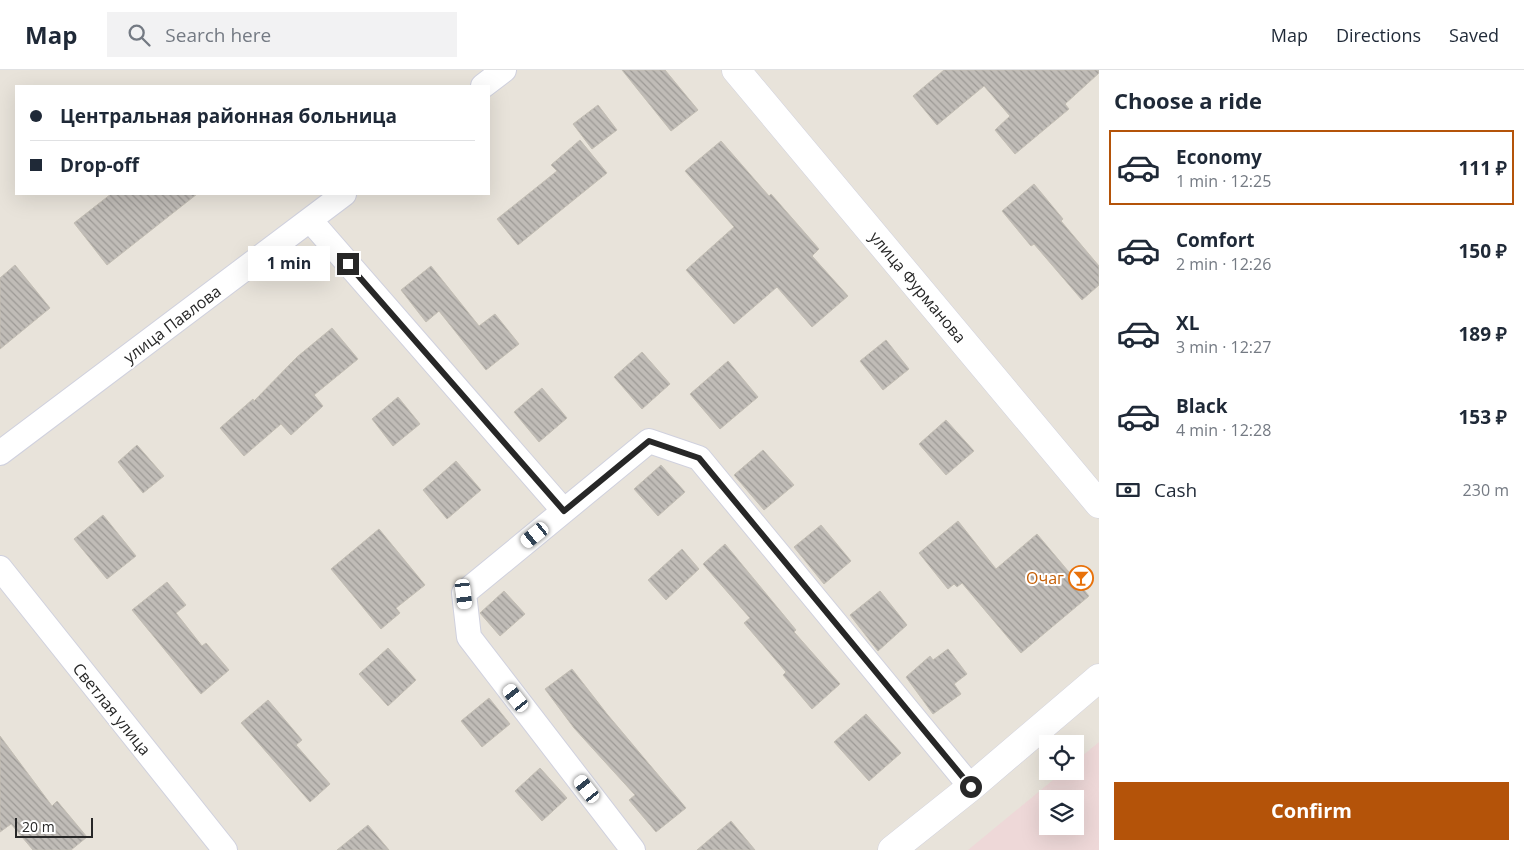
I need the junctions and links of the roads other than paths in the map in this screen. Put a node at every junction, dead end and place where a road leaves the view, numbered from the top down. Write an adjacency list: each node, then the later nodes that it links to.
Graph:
1 (504, 70): 3 (street)
2 (736, 70): 7 (street, улица Фурманова)
3 (484, 85)
4 (343, 195): 5 (street, улица Павлова)
5 (310, 220): 6 (street, улица Павлова); 8 (street)
6 (0, 453)
7 (1099, 504)
8 (564, 511): 11 (street); 13 (street)
9 (0, 568): 12 (street, Светлая улица)
10 (1099, 678): 11 (street)
11 (971, 787): 14 (street)
12 (225, 850)
13 (634, 850)
14 (892, 850)

